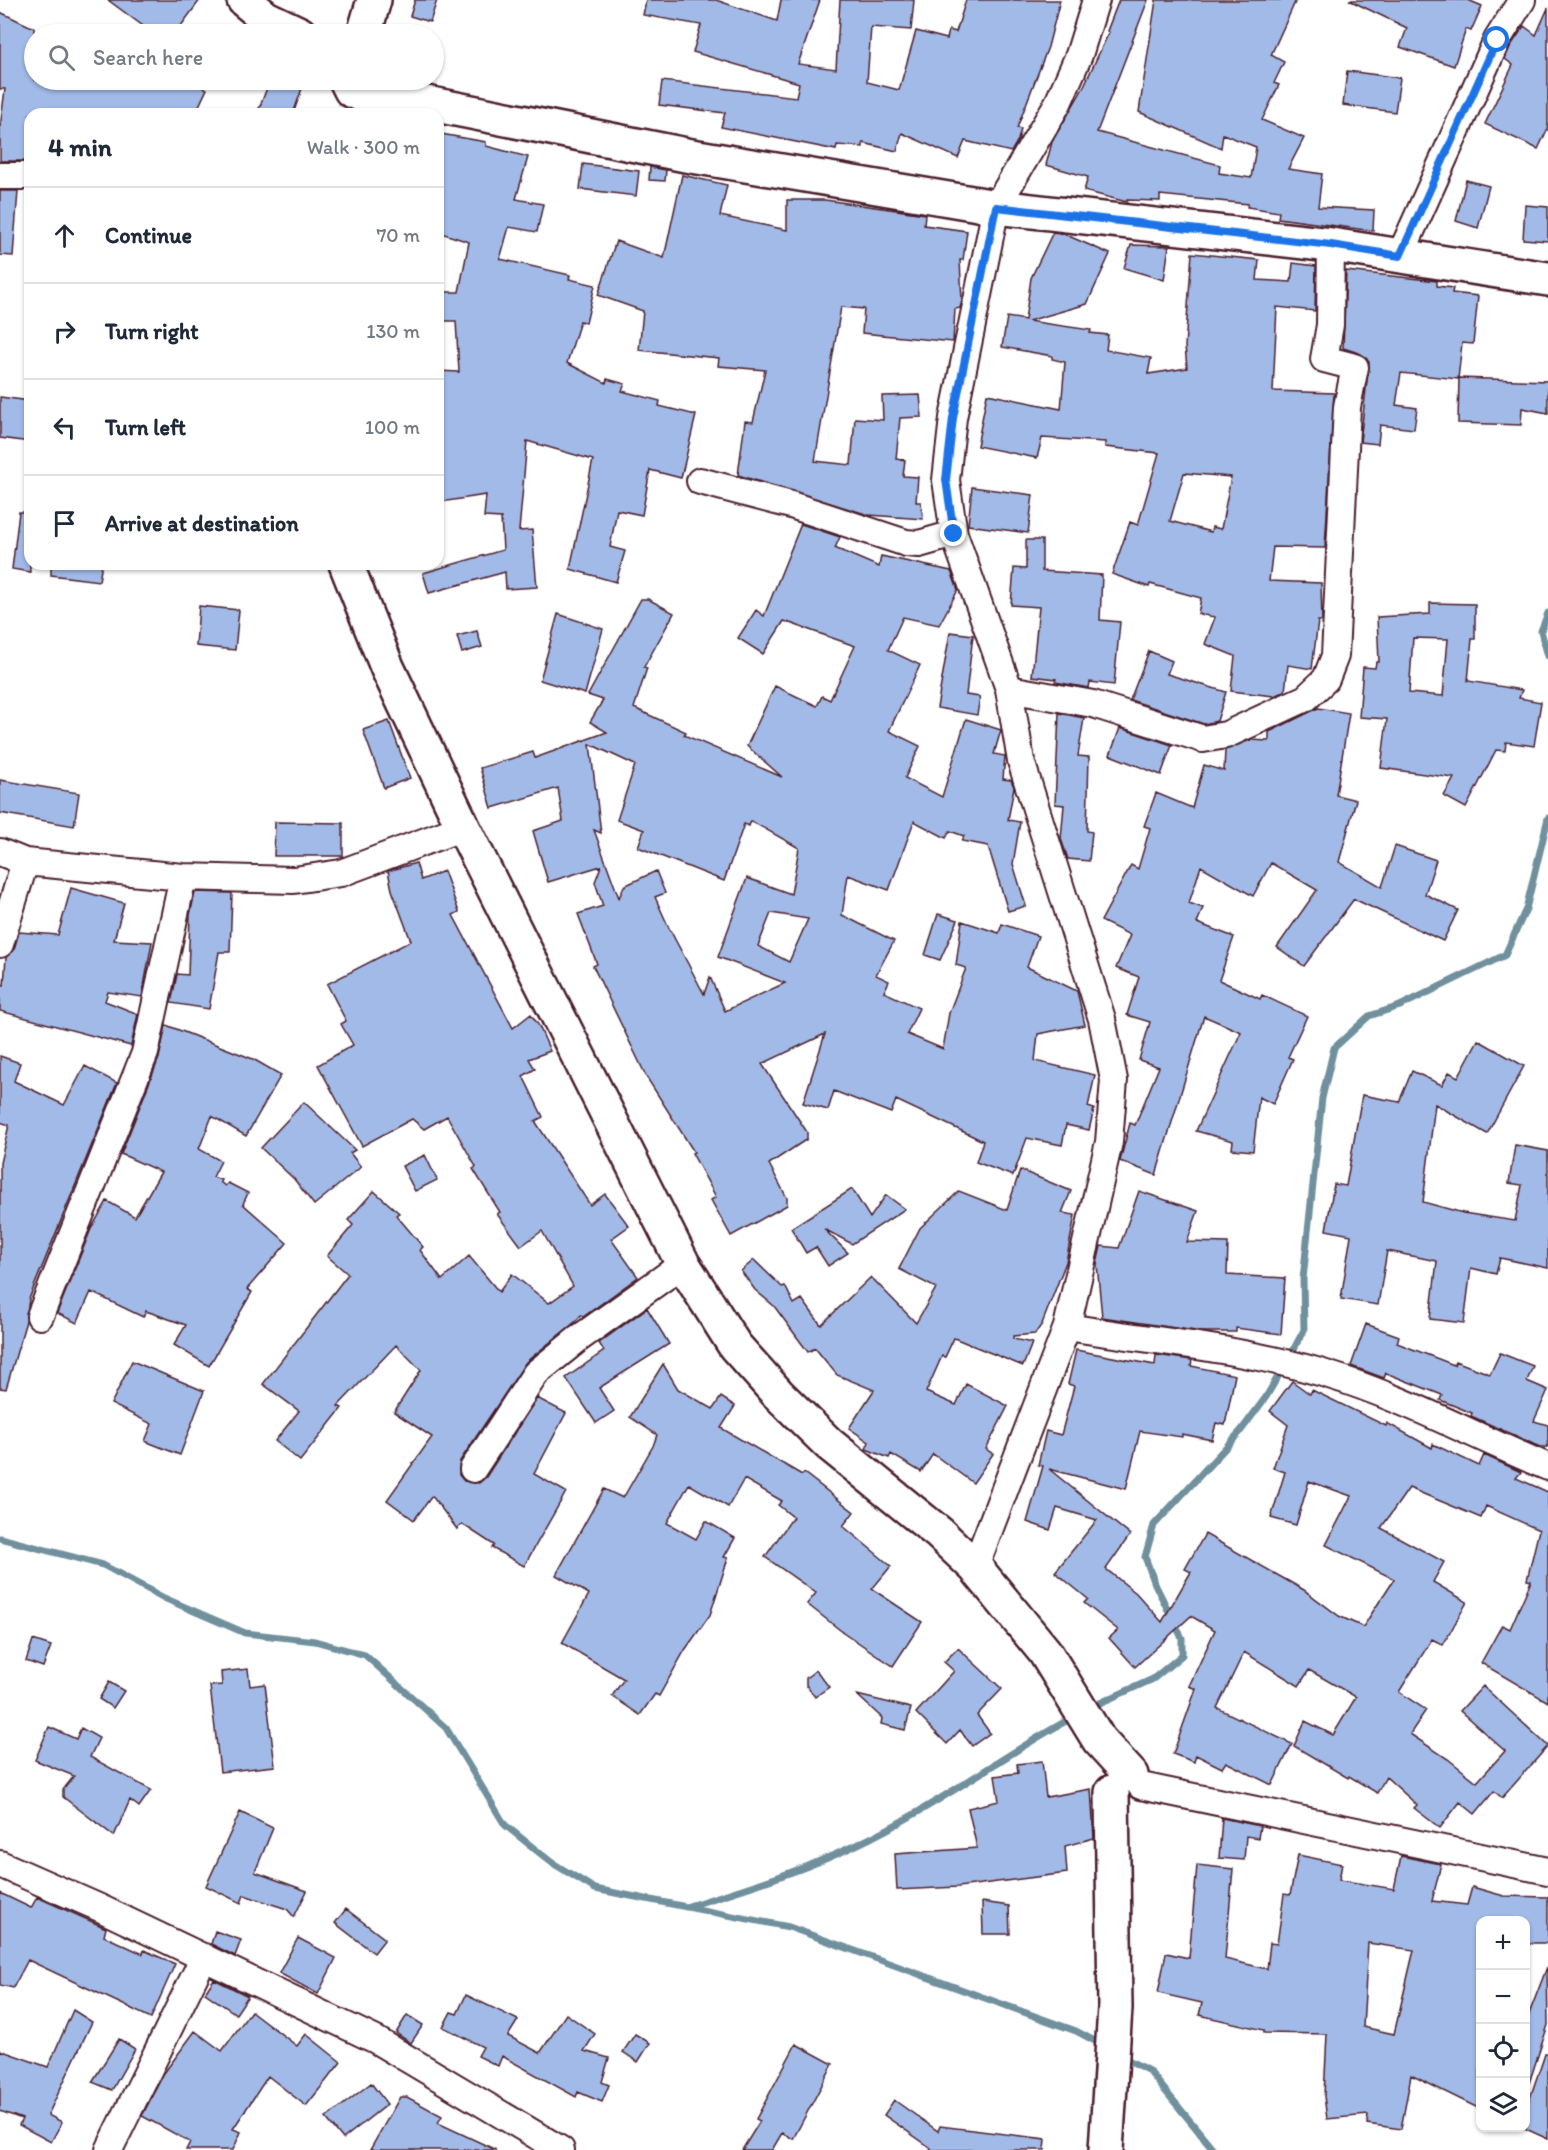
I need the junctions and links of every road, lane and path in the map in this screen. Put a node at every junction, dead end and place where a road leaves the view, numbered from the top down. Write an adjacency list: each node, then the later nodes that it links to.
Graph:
1 (244, 0): 6 (main road)
2 (374, 0): 7 (main road)
3 (379, 0): 8 (main road)
4 (1096, 0): 12 (street)
5 (1522, 0): 14 (street)
6 (281, 24)
7 (367, 24)
8 (379, 24)
9 (364, 91): 12 (main road)
10 (0, 176): 11 (street)
11 (24, 176)
12 (996, 207): 13 (main road); 17 (street)
13 (1331, 245): 14 (main road); 19 (street)
14 (1400, 256): 15 (main road)
15 (1548, 279)
16 (700, 481): 17 (street)
17 (954, 534): 19 (street)
18 (348, 570): 20 (main road)
19 (1009, 689): 27 (street)
20 (463, 827): 23 (street); 25 (main road)
21 (0, 852): 22 (street)
22 (25, 861): 23 (street); 24 (street)
23 (183, 877): 26 (street)
24 (0, 944)
25 (683, 1264): 29 (street); 30 (main road)
26 (40, 1316)
27 (1067, 1328): 28 (street); 30 (street)
28 (1548, 1467)
29 (472, 1469)
30 (975, 1567): 31 (main road)
31 (1127, 1788): 33 (street); 37 (main road)
32 (0, 1864): 34 (street)
33 (1548, 1871)
34 (204, 1957): 35 (street); 36 (street)
35 (109, 2150)
36 (561, 2150)
37 (1106, 2150)

